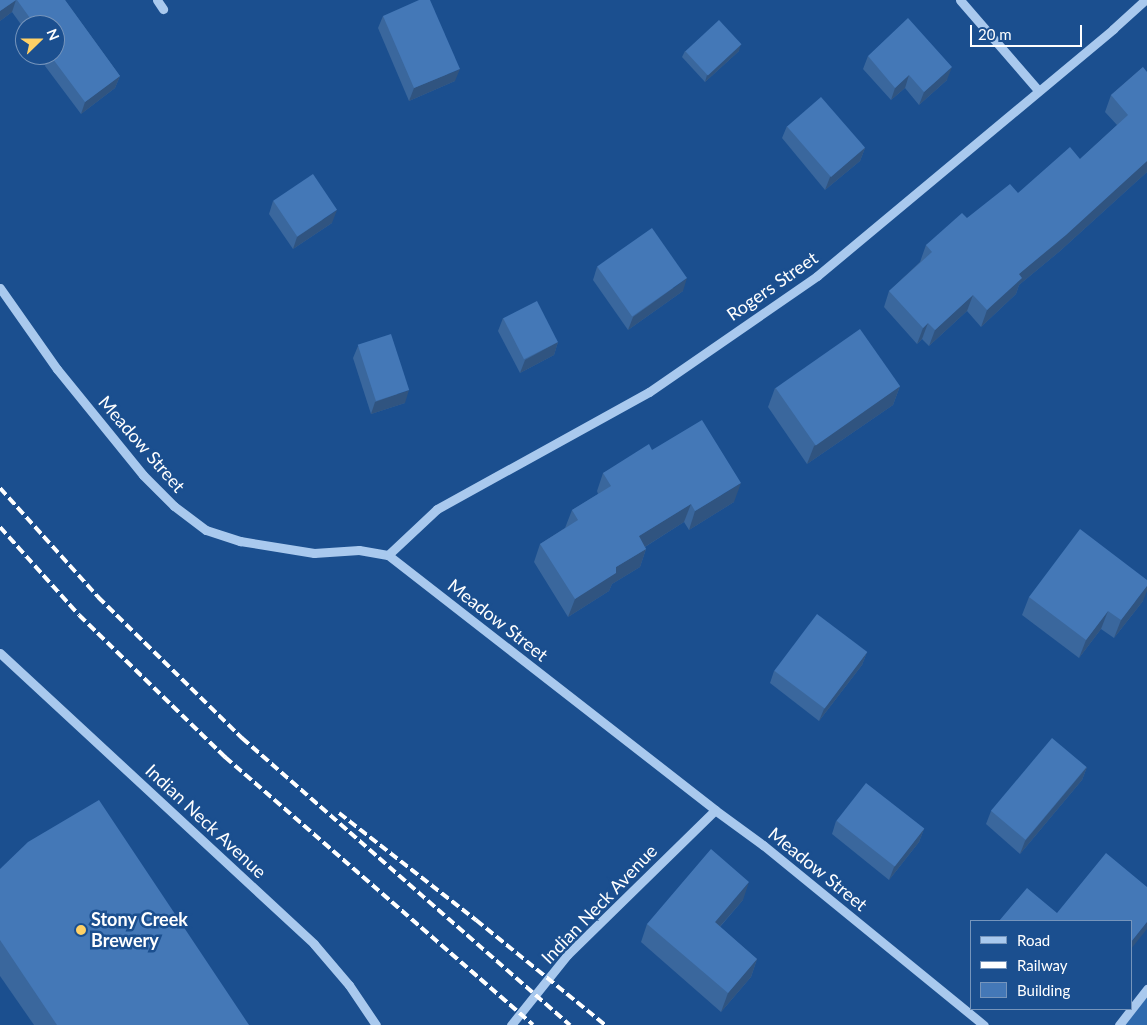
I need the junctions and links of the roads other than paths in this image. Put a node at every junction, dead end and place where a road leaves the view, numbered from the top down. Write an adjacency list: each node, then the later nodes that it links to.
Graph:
1 (157, 0): 4 (street)
2 (960, 0): 5 (street)
3 (1144, 0): 5 (street, Rogers Street)
4 (163, 9)
5 (1038, 90): 7 (street, Rogers Street)
6 (0, 288): 7 (street, Meadow Street)
7 (388, 555): 9 (street, Meadow Street)
8 (0, 653): 13 (street, Indian Neck Avenue)
9 (715, 810): 14 (street, Indian Neck Avenue); 15 (street, Meadow Street)
10 (1147, 989): 11 (street)
11 (1132, 1008)
12 (1131, 1010): 16 (street)
13 (376, 1025)
14 (511, 1025)
15 (984, 1025)
16 (1119, 1025)

